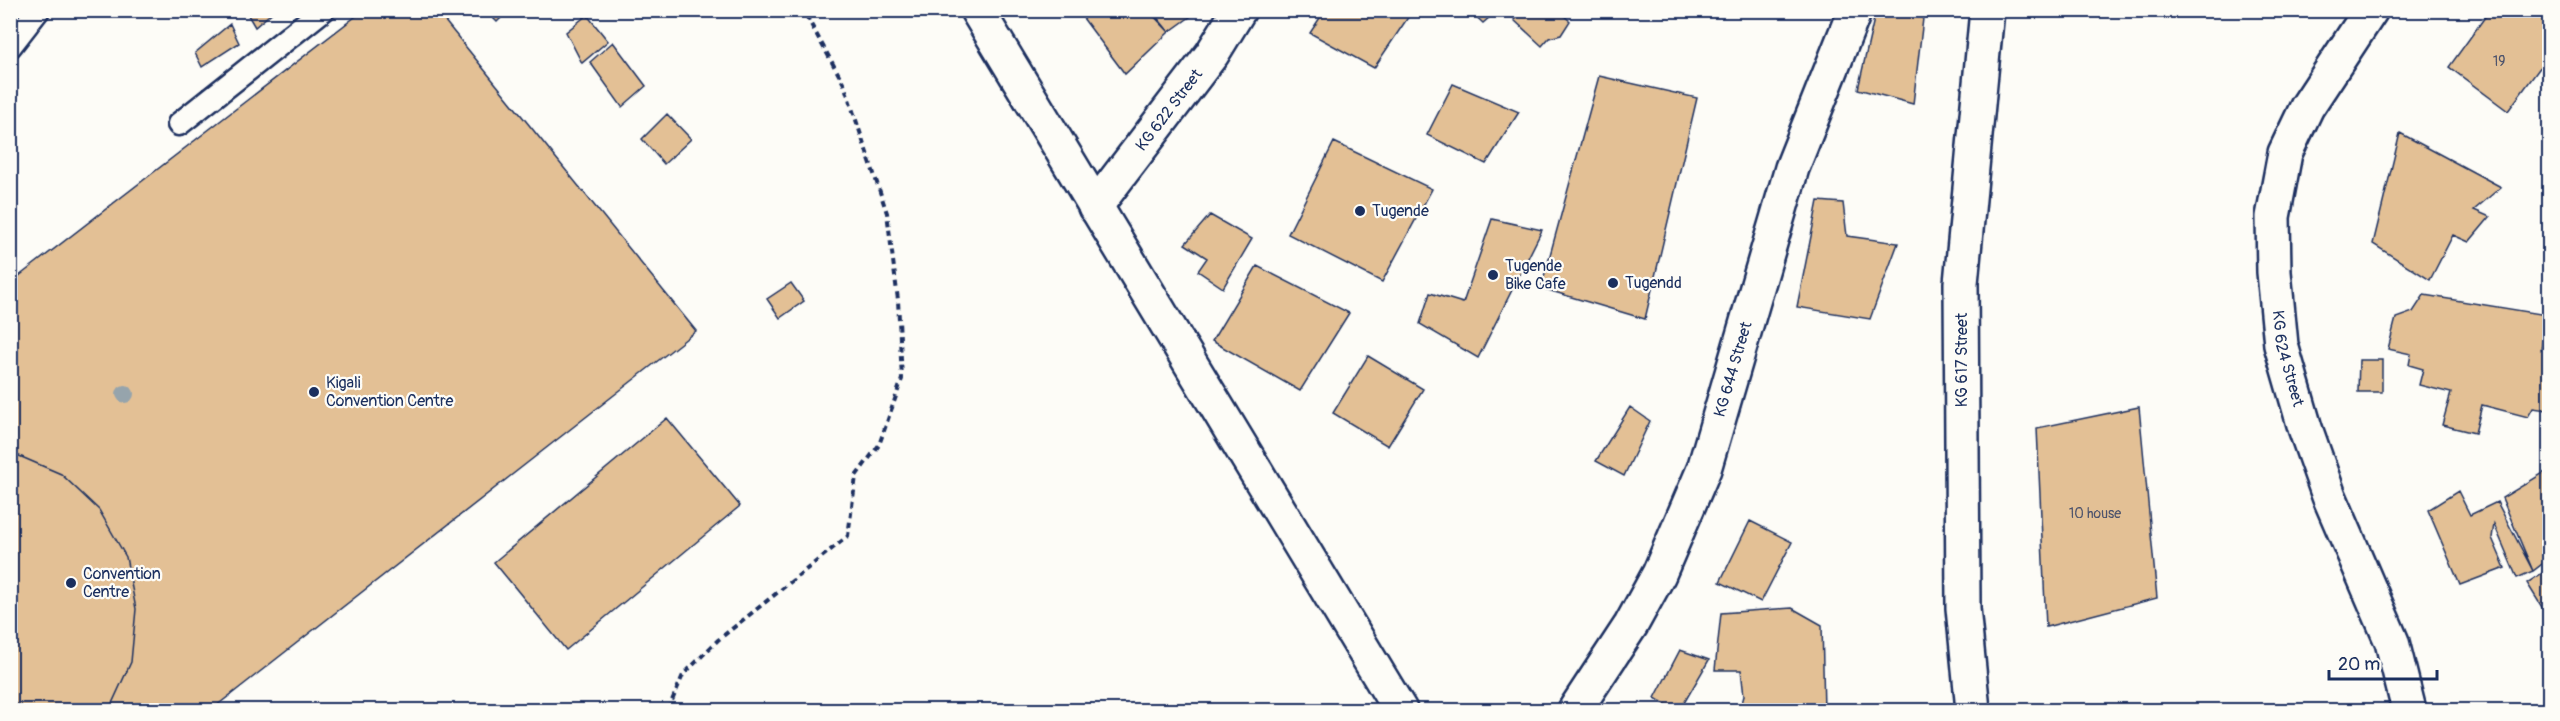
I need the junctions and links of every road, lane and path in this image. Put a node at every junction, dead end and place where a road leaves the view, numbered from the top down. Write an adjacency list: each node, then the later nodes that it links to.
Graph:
1 (38, 10): 9 (lane)
2 (323, 10): 10 (lane)
3 (803, 10): 12 (path)
4 (977, 10): 11 (street)
5 (1239, 10): 11 (street, KG 622 Street)
6 (1855, 10): 14 (street, KG 644 Street)
7 (1986, 10): 15 (street, KG 617 Street)
8 (2371, 10): 16 (street, KG 624 Street)
9 (10, 46)
10 (179, 124)
11 (1095, 207): 13 (street)
12 (668, 711)
13 (1400, 711)
14 (1575, 711)
15 (1974, 711)
16 (2409, 711)

